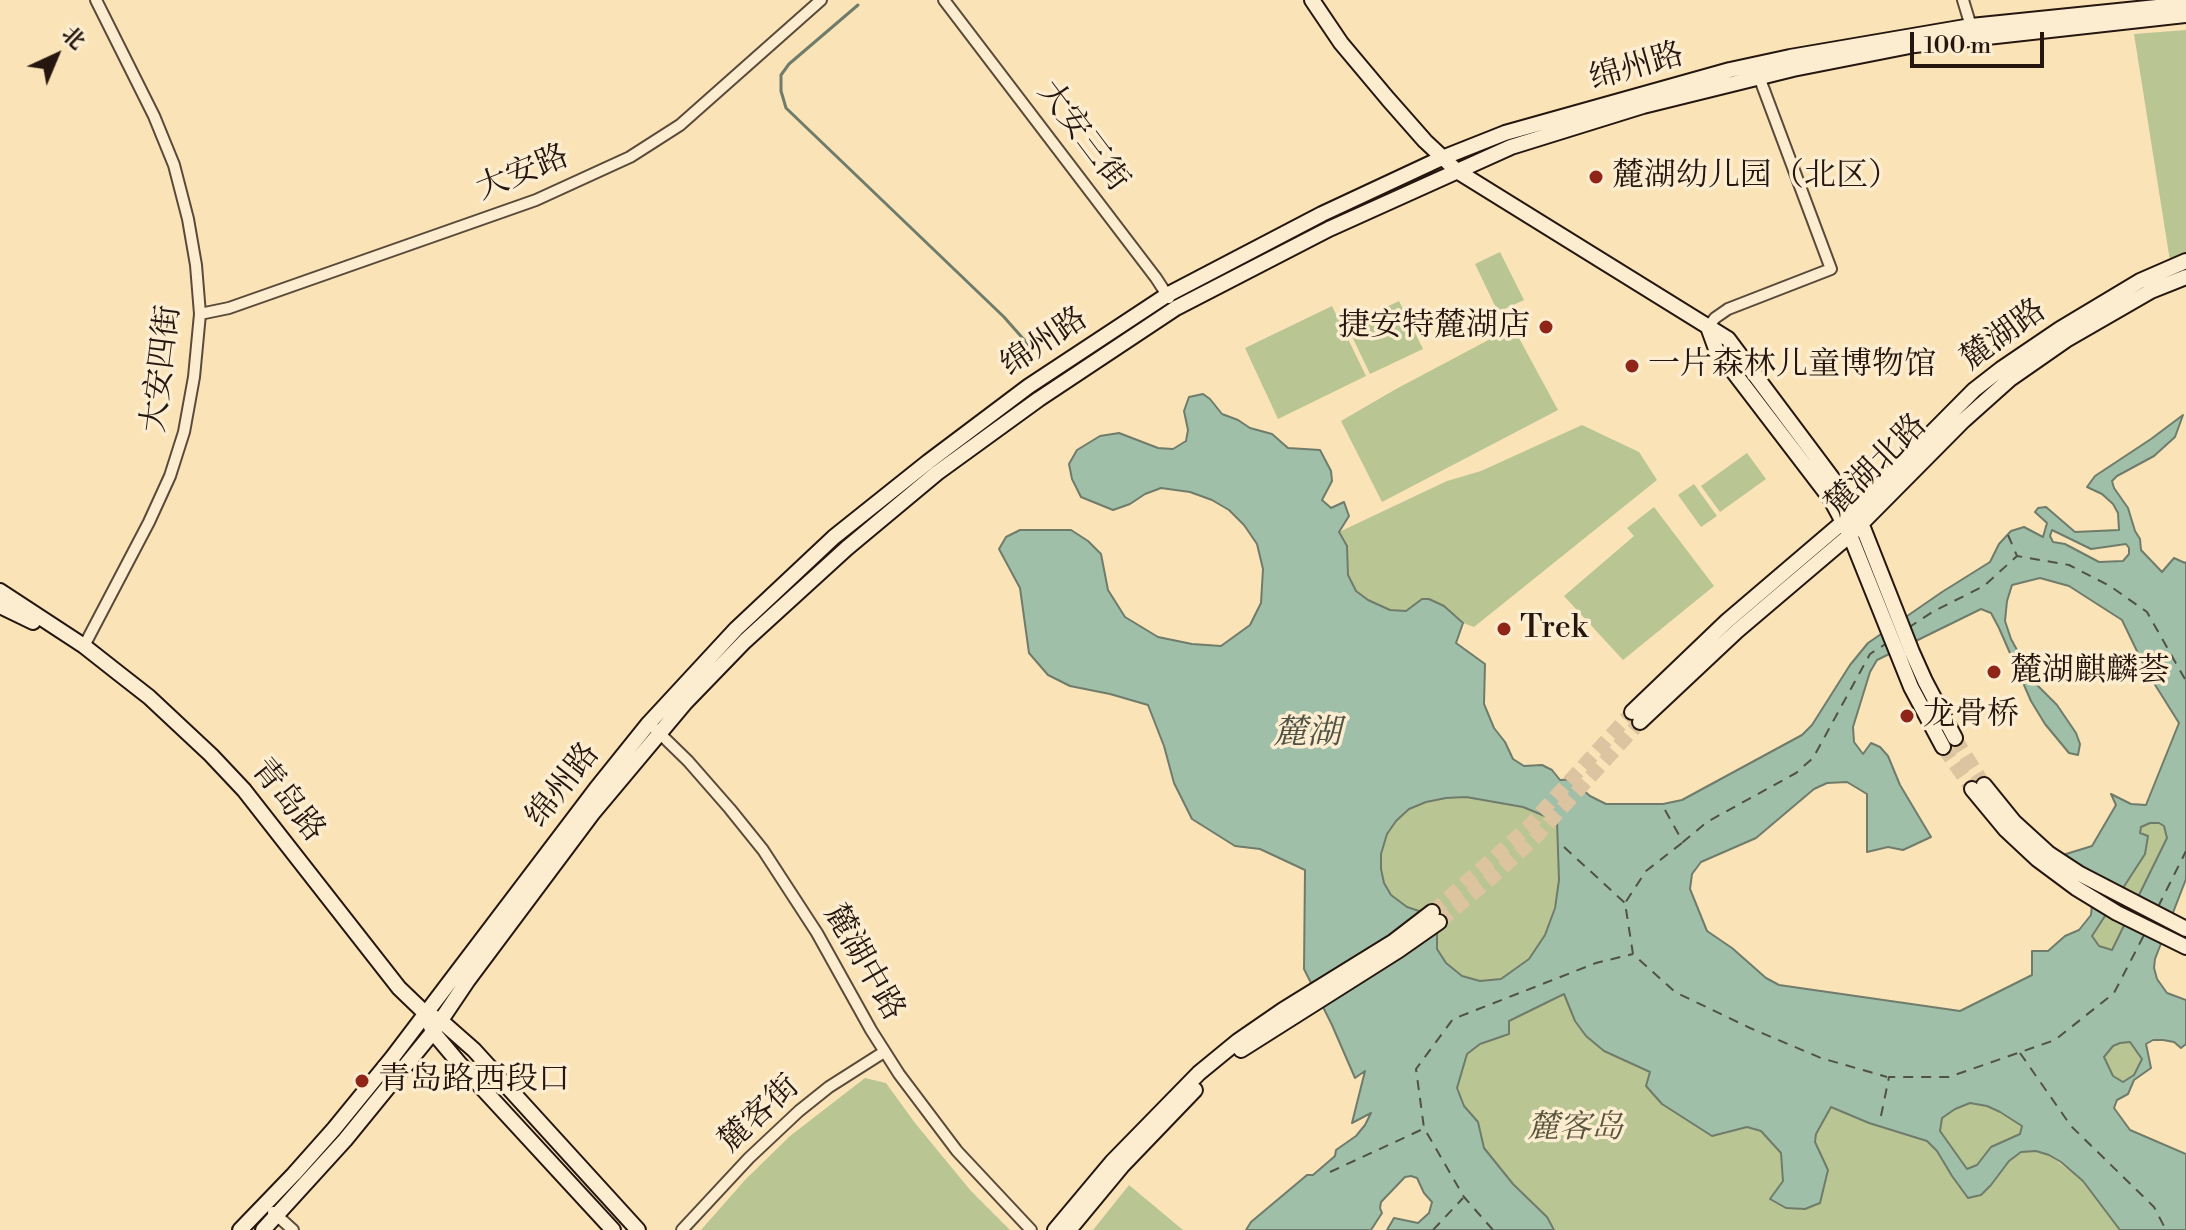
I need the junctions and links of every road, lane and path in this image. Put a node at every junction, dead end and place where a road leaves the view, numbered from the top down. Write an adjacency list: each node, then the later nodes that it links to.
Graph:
1 (96, 0): 16 (street, 大安四街)
2 (821, 0): 16 (street, 大安路)
3 (944, 0): 14 (street, 大安三街)
4 (1312, 0): 10 (main road)
5 (1963, 0): 8 (street)
6 (2186, 4): 8 (main road, 绵州路)
7 (2186, 15): 8 (main road, 绵州路)
8 (1972, 31): 9 (main road, 绵州路)
9 (1757, 71): 10 (main road, 绵州路); 11 (main road, 绵州路); 17 (street)
10 (1442, 158): 11 (main road); 14 (main road, 绵州路)
11 (1457, 171): 15 (main road, 绵州路); 17 (main road)
12 (2186, 261): 18 (main road, 麓湖路)
13 (2186, 277): 18 (main road, 麓湖北路)
14 (1167, 295): 15 (street, 大安三街); 25 (main road, 绵州路)
15 (1176, 308): 25 (main road, 绵州路)
16 (200, 314): 24 (street, 大安四街)
17 (1708, 327): 19 (main road); 20 (main road)
18 (2073, 329): 19 (main road, 麓湖北路)
19 (1859, 516): 20 (main road); 23 (main road)
20 (1846, 528): 20 (main road, 麓湖北路); 23 (main road)
21 (0, 591): 24 (main road, 青岛路)
22 (0, 606): 24 (main road, 青岛路)
23 (1890, 617): 26 (main road)
24 (84, 646): 32 (main road, 青岛路)
25 (654, 727): 32 (main road, 绵州路); 34 (main road, 绵州路); 35 (street, 麓湖中路)
26 (1949, 743)
27 (1978, 787): 28 (main road)
28 (2078, 881): 30 (main road); 31 (main road)
29 (1436, 917): 33 (main road)
30 (2186, 929)
31 (2186, 947)
32 (425, 1013): 34 (main road, 青岛路); 36 (main road, 绵州路)
33 (1286, 1015): 45 (main road); 46 (main road)
34 (436, 1026): 37 (main road, 绵州路); 41 (main road, 青岛路); 42 (main road, 青岛路)
35 (884, 1052): 43 (street, 麓客街); 44 (street, 麓湖中路)
36 (266, 1205): 37 (street); 38 (main road, 绵州路)
37 (277, 1216): 39 (main road, 绵州路); 40 (street)
38 (240, 1230)
39 (263, 1230)
40 (293, 1230)
41 (613, 1230)
42 (638, 1230)
43 (682, 1230)
44 (1031, 1230)
45 (1055, 1230)
46 (1069, 1230)

